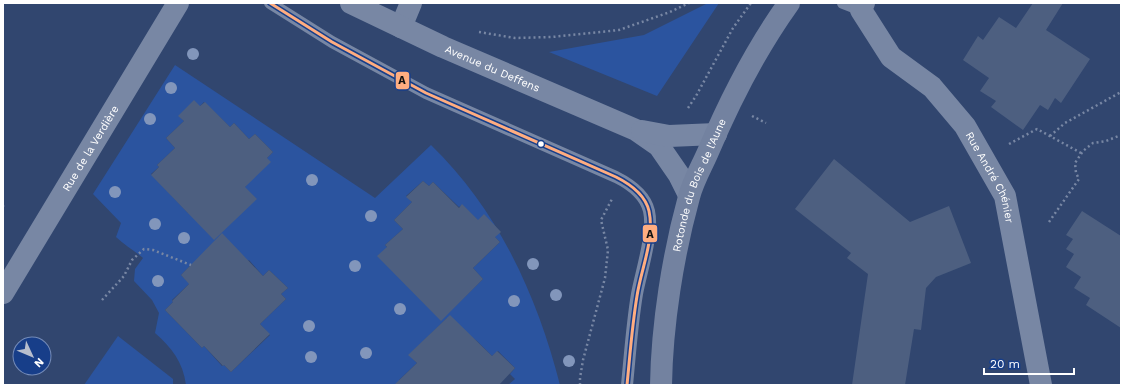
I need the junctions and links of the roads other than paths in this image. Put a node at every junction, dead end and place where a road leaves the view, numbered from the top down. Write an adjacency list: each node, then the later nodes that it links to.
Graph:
1 (178, 3): 11 (street, Rue de la Verdière)
2 (270, 3): 12 (lane)
3 (351, 3): 7 (street, Avenue du Deffens)
4 (411, 3): 7 (street)
5 (789, 3): 9 (main road, Rotonde du Bois de l'Aune)
6 (856, 5): 14 (street, Rue André Chénier)
7 (400, 27): 8 (street, Avenue du Deffens)
8 (636, 130): 9 (street, Avenue du Deffens); 10 (street, Avenue du Deffens)
9 (716, 134): 10 (main road, Rotonde du Bois de l'Aune)
10 (689, 195): 13 (main road, Rotonde du Bois de l'Aune)
11 (3, 293)
12 (627, 385)
13 (661, 385)
14 (1041, 385)

